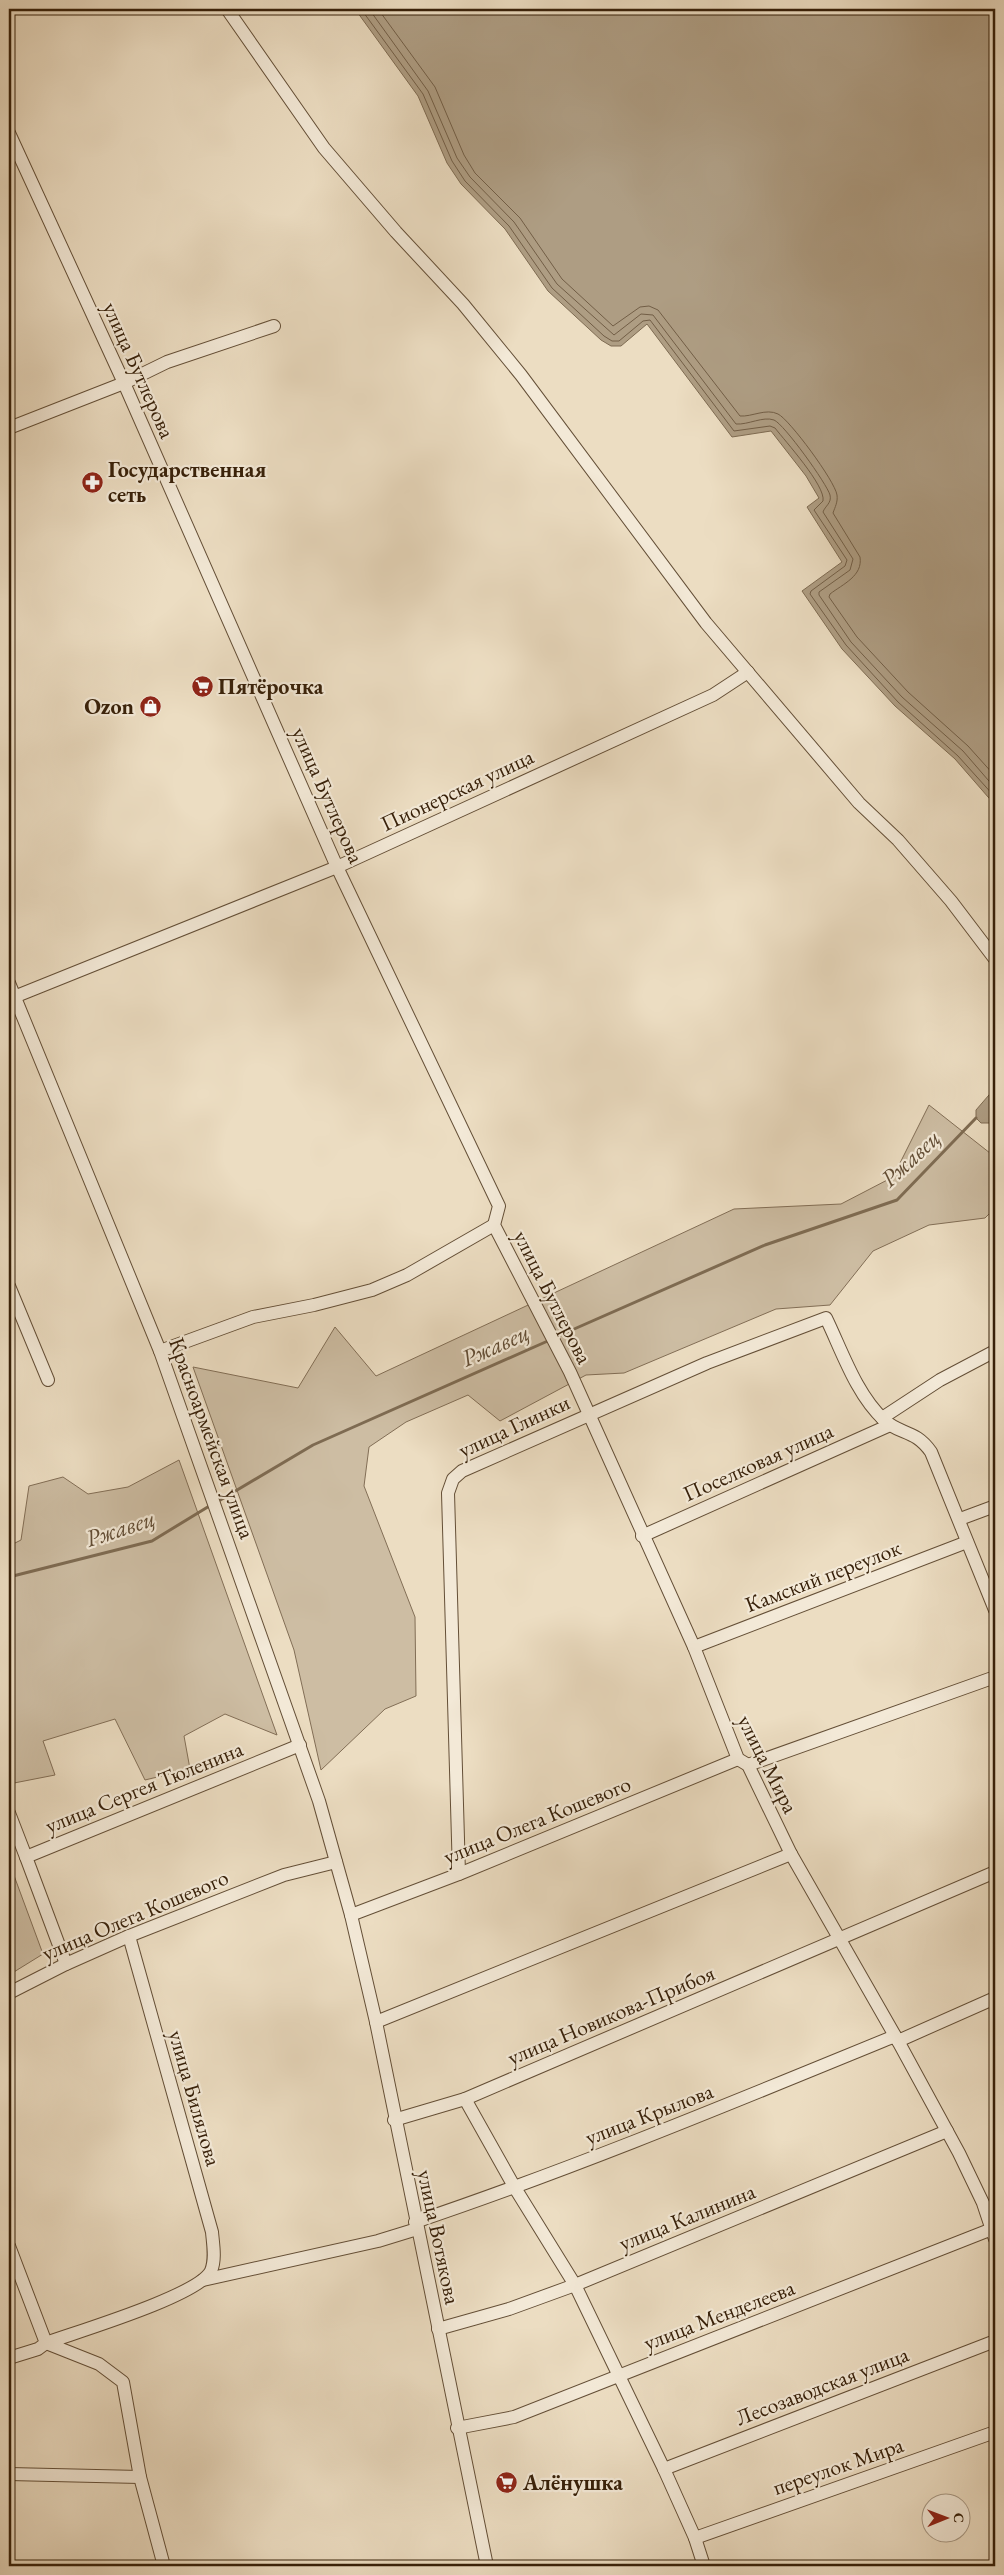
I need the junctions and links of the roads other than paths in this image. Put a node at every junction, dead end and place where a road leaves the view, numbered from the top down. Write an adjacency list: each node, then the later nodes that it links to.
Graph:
1 (226, 9): 6 (street)
2 (9, 133): 4 (street, улица Бутлерова)
3 (274, 326): 4 (street)
4 (124, 383): 5 (street); 7 (street, улица Бутлерова)
5 (9, 428)
6 (748, 672): 7 (street, Пионерская улица); 8 (street)
7 (337, 866): 10 (street, Пионерская улица); 11 (street, улица Бутлерова)
8 (995, 959)
9 (9, 983): 10 (street, Красноармейская улица)
10 (12, 998): 14 (street, Красноармейская улица)
11 (494, 1225): 14 (street); 16 (street, улица Бутлерова)
12 (9, 1286): 15 (street)
13 (995, 1350): 17 (street, Поселковая улица)
14 (160, 1351): 25 (street, Красноармейская улица)
15 (48, 1380)
16 (588, 1414): 17 (street, улица Глинки); 20 (street, улица Мира); 32 (street, улица Глинки)
17 (886, 1422): 19 (street); 20 (street, Поселковая улица)
18 (995, 1506): 19 (street)
19 (960, 1519): 21 (street)
20 (642, 1536): 23 (street, улица Мира)
21 (967, 1542): 22 (street); 23 (street, Камский переулок)
22 (995, 1610)
23 (694, 1647): 26 (street, улица Мира)
24 (995, 1677): 26 (street, улица Олега Кошевого)
25 (300, 1745): 29 (street, улица Сергея Тюленина); 30 (street, Красноармейская улица)
26 (743, 1762): 28 (street, улица Мира); 32 (street, улица Олега Кошевого)
27 (9, 1813): 29 (street)
28 (791, 1854): 35 (street, улица Мира); 39 (street)
29 (26, 1856): 36 (street, улица Сергея Тюленина)
30 (336, 1862): 33 (street, Красноармейская улица); 34 (street, улица Олега Кошевого)
31 (995, 1872): 35 (street, улица Новикова-Прибоя)
32 (459, 1874): 33 (street, улица Олега Кошевого)
33 (351, 1915): 39 (street, улица Вотякова)
34 (128, 1936): 36 (street, улица Олега Кошевого); 48 (street, улица Билялова)
35 (840, 1940): 40 (street, улица Мира); 41 (street, улица Новикова-Прибоя)
36 (66, 1964): 37 (street, улица Олега Кошевого)
37 (9, 1993)
38 (995, 1998): 40 (street)
39 (376, 2022): 42 (street, улица Вотякова)
40 (896, 2038): 43 (street, улица Мира); 44 (street, улица Крылова)
41 (465, 2099): 42 (street, улица Новикова-Прибоя); 44 (street)
42 (394, 2120): 45 (street, улица Вотякова)
43 (947, 2131): 46 (street, улица Мира); 49 (street, улица Калинина)
44 (515, 2188): 45 (street, улица Крылова); 49 (street)
45 (416, 2226): 48 (street, улица Крылова); 50 (street, улица Вотякова)
46 (994, 2234): 54 (street, улица Менделеева)
47 (9, 2246): 52 (street)
48 (207, 2275): 52 (street, улица Крылова)
49 (575, 2285): 50 (street, улица Калинина); 54 (street)
50 (438, 2329): 55 (street, улица Вотякова)
51 (995, 2341): 57 (street, Лесозаводская улица)
52 (46, 2343): 53 (street, улица Крылова); 59 (street)
53 (9, 2358)
54 (618, 2376): 55 (street, улица Менделеева); 57 (street)
55 (457, 2428): 62 (street, улица Вотякова)
56 (995, 2432): 60 (street, переулок Мира)
57 (664, 2469): 60 (street)
58 (9, 2474): 59 (street)
59 (140, 2477): 61 (street)
60 (695, 2538): 63 (street)
61 (164, 2566)
62 (487, 2566)
63 (704, 2566)

